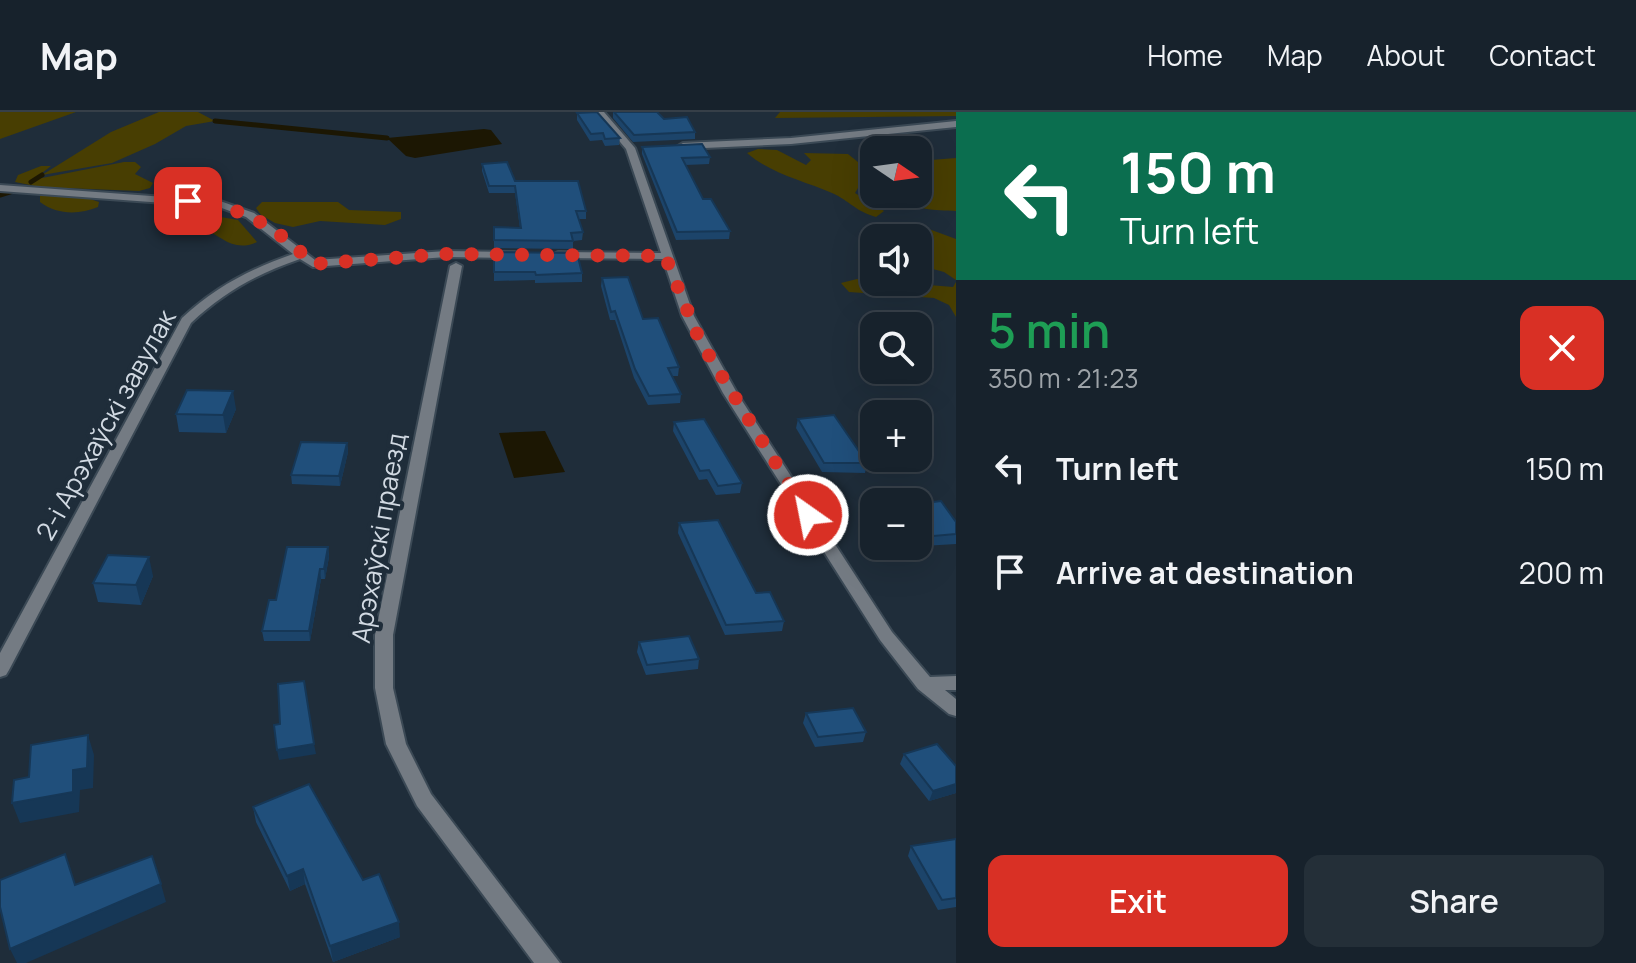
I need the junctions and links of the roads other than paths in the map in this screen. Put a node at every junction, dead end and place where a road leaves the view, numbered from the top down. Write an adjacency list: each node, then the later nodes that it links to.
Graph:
1 (599, 112): 8 (street)
2 (956, 124): 3 (street)
3 (668, 147)
4 (0, 188): 5 (street)
5 (303, 254): 6 (street); 10 (street, 2-і Арэхаўскі завулак)
6 (524, 255)
7 (540, 255): 8 (street)
8 (665, 256): 12 (street)
9 (456, 266): 14 (street, Арэхаўскі праезд)
10 (0, 670)
11 (956, 683): 12 (street)
12 (925, 684): 13 (street)
13 (956, 709)
14 (548, 963)

